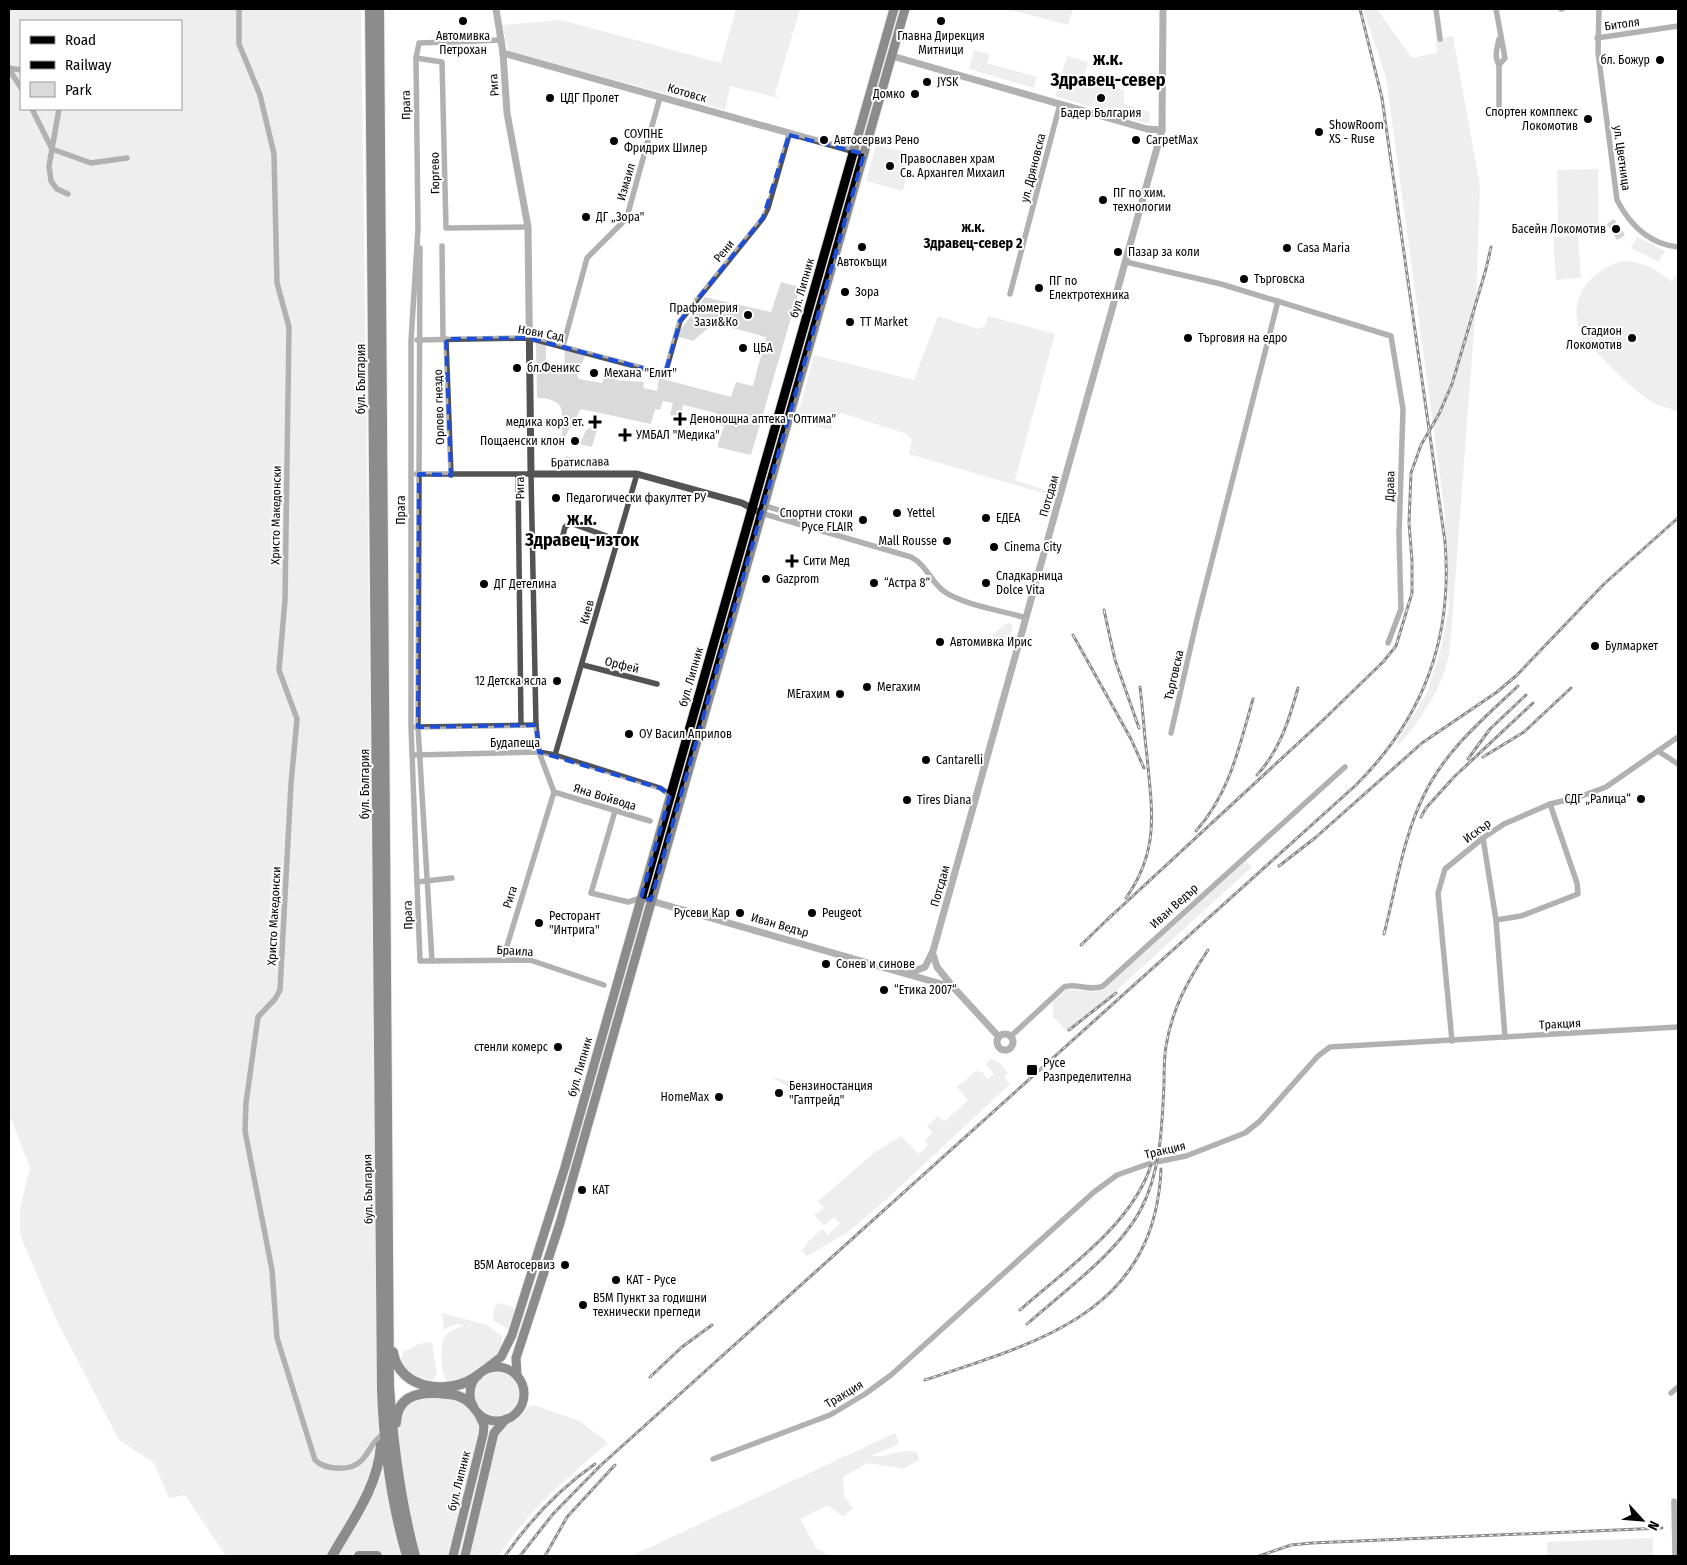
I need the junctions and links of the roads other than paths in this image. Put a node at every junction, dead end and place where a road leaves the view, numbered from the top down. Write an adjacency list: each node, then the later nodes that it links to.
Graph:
1 (238, 9): 104 (street, Христо Македонски)
2 (370, 9): 101 (highway, бул. България)
3 (379, 9): 96 (highway, бул. България)
4 (496, 9): 14 (street, Рига)
5 (894, 9): 28 (main road, бул. Липник)
6 (905, 9): 16 (main road, бул. Липник)
7 (1163, 9): 25 (street, Потсдам)
8 (1436, 9): 13 (street)
9 (1496, 9): 22 (street)
10 (1599, 9): 12 (street, ул. Цветница)
11 (1678, 26): 12 (street, Битоля)
12 (1598, 38): 35 (street, ул. Цветница)
13 (1440, 39)
14 (502, 40): 15 (street, Рига); 17 (street)
15 (503, 53): 20 (street, Котовск); 32 (street, Рига)
16 (892, 56): 21 (street); 29 (main road, бул. Липник)
17 (416, 58): 32 (street, Гюргево); 33 (street, Прага)
18 (9, 68): 19 (street)
19 (20, 86)
20 (660, 97): 26 (street, Котовск); 43 (street, Измаил)
21 (1060, 104): 25 (street); 37 (street, ул. Дряновска)
22 (1499, 107)
23 (32, 110): 27 (street)
24 (59, 110): 27 (street)
25 (1162, 130): 36 (street, Потсдам)
26 (789, 135): 28 (street, Котовск); 44 (street, Рени)
27 (52, 149): 30 (street); 31 (street)
28 (854, 153): 29 (street, Котовск); 51 (main road, бул. Липник)
29 (864, 154): 51 (main road, бул. Липник)
30 (127, 158)
31 (68, 194)
32 (528, 227): 39 (street, Рига)
33 (418, 229): 41 (street); 42 (street, Прага)
34 (442, 246): 40 (street, Орлово гнездо)
35 (1678, 247)
36 (1126, 262): 38 (street); 54 (street, Потсдам)
37 (1010, 294)
38 (1278, 301): 55 (street, Драва); 62 (street, Търговска)
39 (529, 338): 40 (street, Нови Сад); 43 (street, Нови Сад); 47 (street, Рига)
40 (445, 339): 41 (street, Нови Сад); 49 (street, Орлово гнездо)
41 (419, 340): 42 (street, Нови Сад); 46 (street)
42 (411, 341): 45 (street, Прага)
43 (563, 346): 44 (street, Нови Сад)
44 (665, 374)
45 (411, 473): 46 (street, Братислава); 60 (street, Прага)
46 (419, 474): 49 (street, Братислава); 61 (street)
47 (532, 474): 48 (street, Братислава); 50 (street, Братислава); 59 (street, Рига)
48 (637, 474): 51 (street, Братислава); 53 (street, Киев)
49 (451, 475): 50 (street, Братислава)
50 (518, 475): 58 (street)
51 (758, 508): 54 (street); 71 (main road, бул. Липник); 80 (main road, бул. Липник)
52 (562, 539): 53 (street)
53 (618, 540): 56 (street, Киев)
54 (1026, 618): 82 (street, Потсдам)
55 (1388, 643)
56 (583, 665): 57 (street, Орфей); 67 (street, Киев)
57 (657, 684)
58 (521, 725): 59 (street); 61 (street)
59 (536, 725): 65 (street, Рига)
60 (411, 727): 61 (street); 66 (street, Прага)
61 (418, 727): 66 (street)
62 (1171, 733)
63 (1678, 737): 64 (street, Искър)
64 (1658, 751): 68 (street); 72 (street, Искър)
65 (539, 752): 66 (street, Будапеща); 67 (street, Будапеща); 70 (street, Рига)
66 (415, 755): 77 (street); 78 (street, Прага)
67 (556, 755): 71 (street, Будапеща)
68 (1678, 764)
69 (1345, 767): 91 (street, Иван Ведър)
70 (554, 792): 73 (street, Яна Войвода); 83 (street, Рига)
71 (670, 795): 79 (main road, бул. Липник)
72 (1550, 804): 75 (street, Искър); 81 (street)
73 (615, 810): 74 (street, Яна Войвода); 79 (street)
74 (650, 821)
75 (1483, 838): 81 (street); 93 (street, Искър)
76 (452, 878): 77 (street)
77 (427, 881): 78 (street); 85 (street)
78 (417, 882): 84 (street, Прага)
79 (641, 898): 80 (street, Иван Ведър); 94 (main road, бул. Липник)
80 (651, 900): 86 (street, Иван Ведър); 95 (main road, бул. Липник)
81 (1496, 920): 92 (street)
82 (933, 951): 86 (street, Потсдам); 88 (street)
83 (503, 959): 85 (street, Браила); 87 (street, Браила)
84 (420, 961): 85 (street, Браила)
85 (432, 961)
86 (910, 973): 88 (street, Иван Ведър)
87 (604, 985)
88 (955, 989): 90 (street, Иван Ведър)
89 (1678, 1027): 92 (street, Тракция)
90 (999, 1037): 91 (street); 91 (street)
91 (1010, 1037)
92 (1505, 1037): 93 (street, Тракция)
93 (1452, 1041): 106 (street, Тракция)
94 (572, 1143): 95 (main road); 97 (main road, бул. Липник)
95 (582, 1146): 98 (main road, бул. Липник)
96 (390, 1315): 97 (highway); 105 (highway, бул. България)
97 (481, 1373): 98 (main road); 102 (main road)
98 (517, 1376): 103 (main road)
99 (1678, 1387): 100 (street)
100 (1671, 1393)
101 (382, 1404): 104 (highway); 111 (highway, бул. България)
102 (475, 1409): 103 (main road); 105 (highway); 113 (main road, бул. Липник)
103 (506, 1419): 114 (main road, бул. Липник)
104 (382, 1436): 108 (highway)
105 (395, 1459): 112 (highway, бул. България)
106 (713, 1459)
107 (1674, 1501): 115 (street)
108 (332, 1556)
109 (358, 1556): 110 (highway)
110 (377, 1556)
111 (407, 1556)
112 (414, 1556)
113 (453, 1556)
114 (466, 1556)
115 (1675, 1556)

